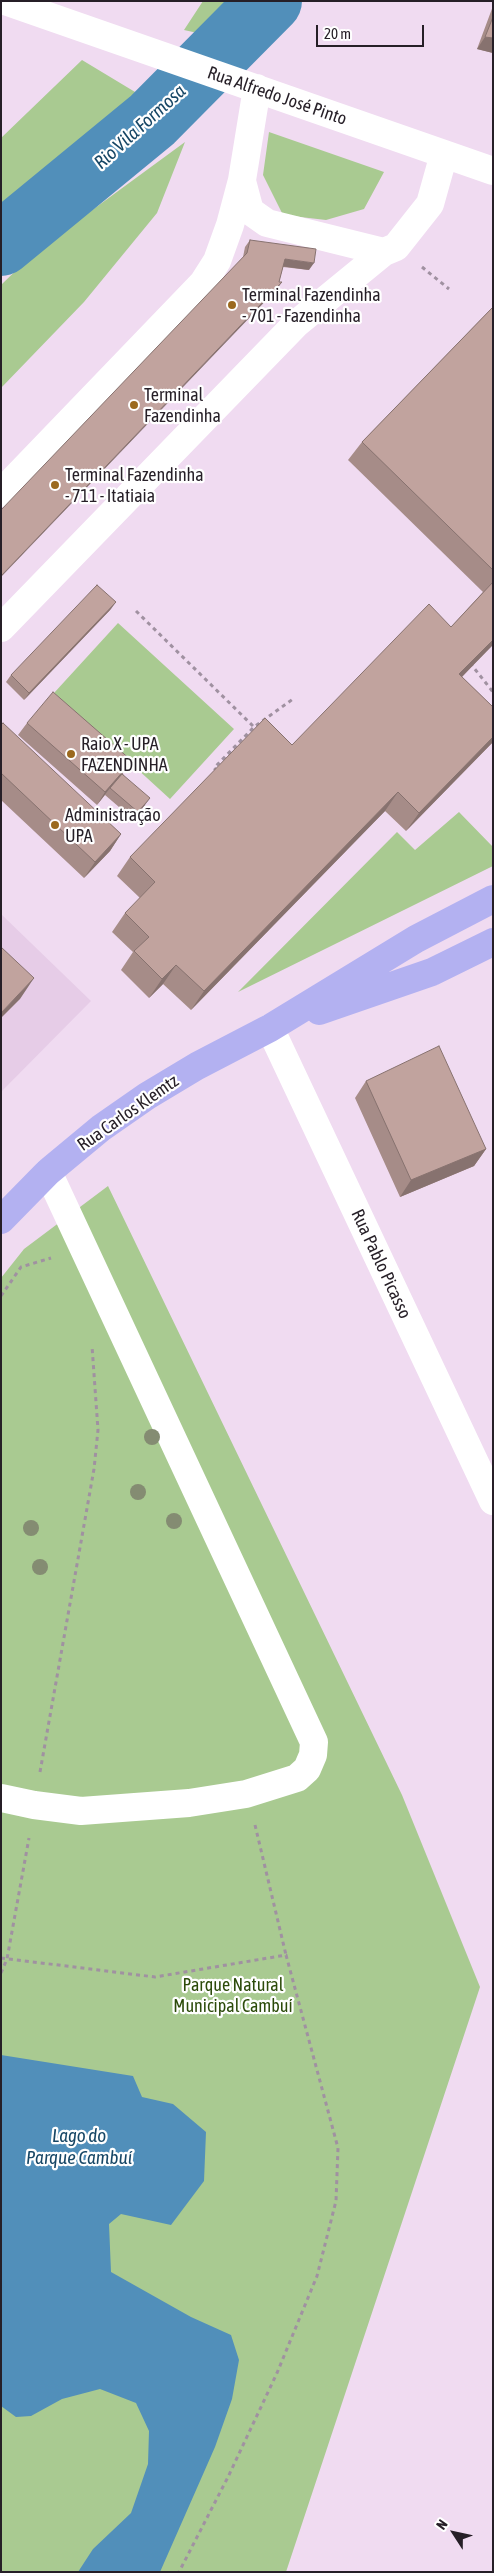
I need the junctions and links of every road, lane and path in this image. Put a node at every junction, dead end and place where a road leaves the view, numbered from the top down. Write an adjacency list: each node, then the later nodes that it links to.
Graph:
1 (5, 1): 2 (street, Rua Alfredo José Pinto)
2 (247, 85): 3 (street, Rua Alfredo José Pinto); 5 (street)
3 (444, 154): 4 (street, Rua Alfredo José Pinto); 6 (street)
4 (493, 170)
5 (242, 180): 6 (street); 7 (street)
6 (384, 252): 9 (street)
7 (1, 493)
8 (136, 611): 13 (path)
9 (1, 628)
10 (469, 662): 11 (path)
11 (493, 692)
12 (293, 699): 13 (path)
13 (254, 727): 14 (path)
14 (221, 775)
15 (493, 899): 17 (main road, Rua Carlos Klemtz)
16 (493, 942): 17 (main road, Rua Carlos Klemtz)
17 (270, 1028): 18 (main road, Rua Carlos Klemtz); 23 (street, Rua Pablo Picasso)
18 (48, 1172): 19 (main road, Rua Carlos Klemtz); 20 (street)
19 (1, 1220)
20 (84, 1248): 21 (path); 24 (street)
21 (1, 1296)
22 (92, 1344): 26 (path)
23 (493, 1501)
24 (246, 1794): 26 (street); 27 (path)
25 (1, 1798): 26 (street)
26 (34, 1805): 29 (path)
27 (286, 1956): 29 (path); 31 (path)
28 (1, 1958): 29 (path)
29 (7, 1959): 30 (path)
30 (1, 1973)
31 (179, 2572)

